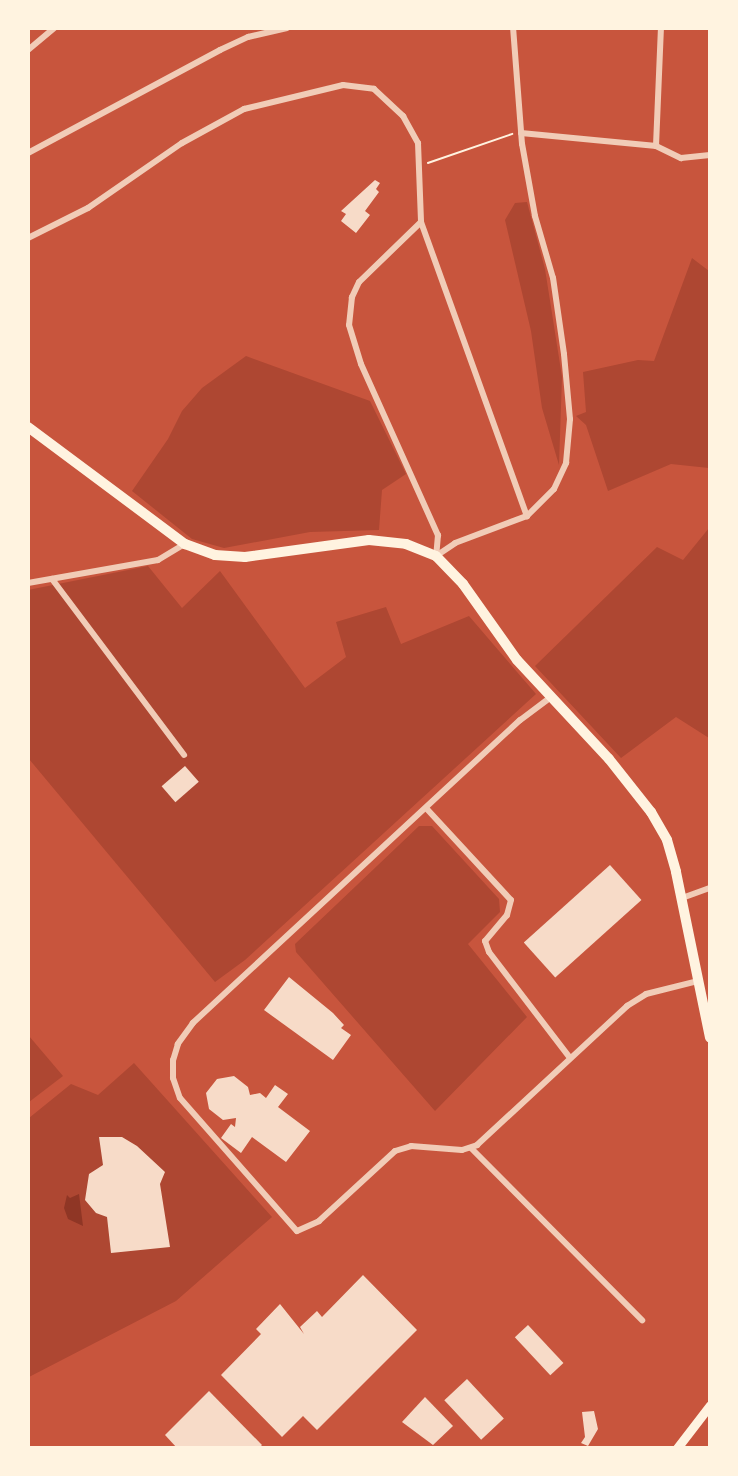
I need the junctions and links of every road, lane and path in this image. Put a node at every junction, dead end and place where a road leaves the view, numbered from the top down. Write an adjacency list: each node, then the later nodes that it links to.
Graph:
1 (54, 28): 5 (street)
2 (287, 28): 8 (street)
3 (513, 28): 6 (street)
4 (661, 28): 7 (street)
5 (28, 50)
6 (521, 133): 7 (street); 10 (path); 14 (street)
7 (656, 146): 9 (street)
8 (28, 153)
9 (710, 156)
10 (419, 166): 11 (street); 12 (street)
11 (422, 222): 14 (street); 16 (street)
12 (28, 238)
13 (28, 428): 15 (main road)
14 (527, 516): 16 (street)
15 (185, 544): 16 (main road); 17 (street)
16 (436, 556): 19 (main road)
17 (52, 579): 18 (street); 20 (street)
18 (28, 584)
19 (551, 697): 21 (street); 23 (main road)
20 (184, 754)
21 (426, 808): 26 (street); 27 (street)
22 (710, 888): 23 (street)
23 (681, 898): 24 (main road)
24 (698, 981): 25 (main road); 26 (street)
25 (710, 1038)
26 (570, 1058): 27 (street)
27 (471, 1148): 28 (street)
28 (642, 1320)
29 (710, 1405): 30 (main road)
30 (677, 1448)

